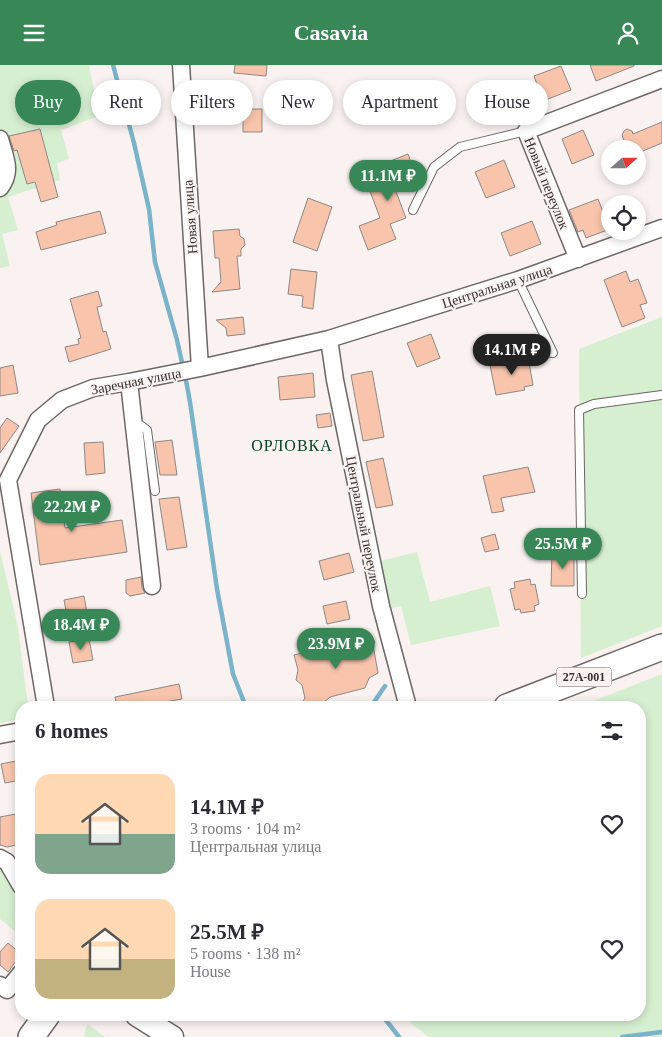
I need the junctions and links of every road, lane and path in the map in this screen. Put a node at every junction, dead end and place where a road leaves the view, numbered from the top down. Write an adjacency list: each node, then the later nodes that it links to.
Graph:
1 (181, 65): 12 (street, Новая улица)
2 (662, 79): 3 (street, Новый переулок)
3 (526, 131): 6 (lane); 8 (street, Новый переулок)
4 (0, 139): 5 (street)
5 (0, 188)
6 (413, 209)
7 (661, 229): 8 (street, Центральная улица)
8 (578, 259): 9 (street, Центральная улица)
9 (518, 280): 10 (street, Центральная улица); 11 (lane)
10 (329, 339): 12 (street, Центральная улица); 22 (street, Центральный переулок)
11 (484, 359)
12 (200, 368): 13 (street, Заречная улица)
13 (129, 383): 15 (street); 16 (street, Заречная улица)
14 (662, 395): 19 (lane)
15 (134, 421): 17 (lane); 18 (street)
16 (4, 477): 21 (street)
17 (155, 491)
18 (152, 586)
19 (582, 594)
20 (662, 647): 23 (main road, 27А-001)
21 (45, 701)
22 (406, 701)
23 (522, 701)
24 (15, 732): 25 (street)
25 (0, 735)
26 (0, 859): 27 (street)
27 (15, 876)
28 (15, 980): 29 (street)
29 (0, 985)
30 (42, 1021): 32 (main road)
31 (147, 1021): 33 (street)
32 (31, 1037)
33 (172, 1037)

